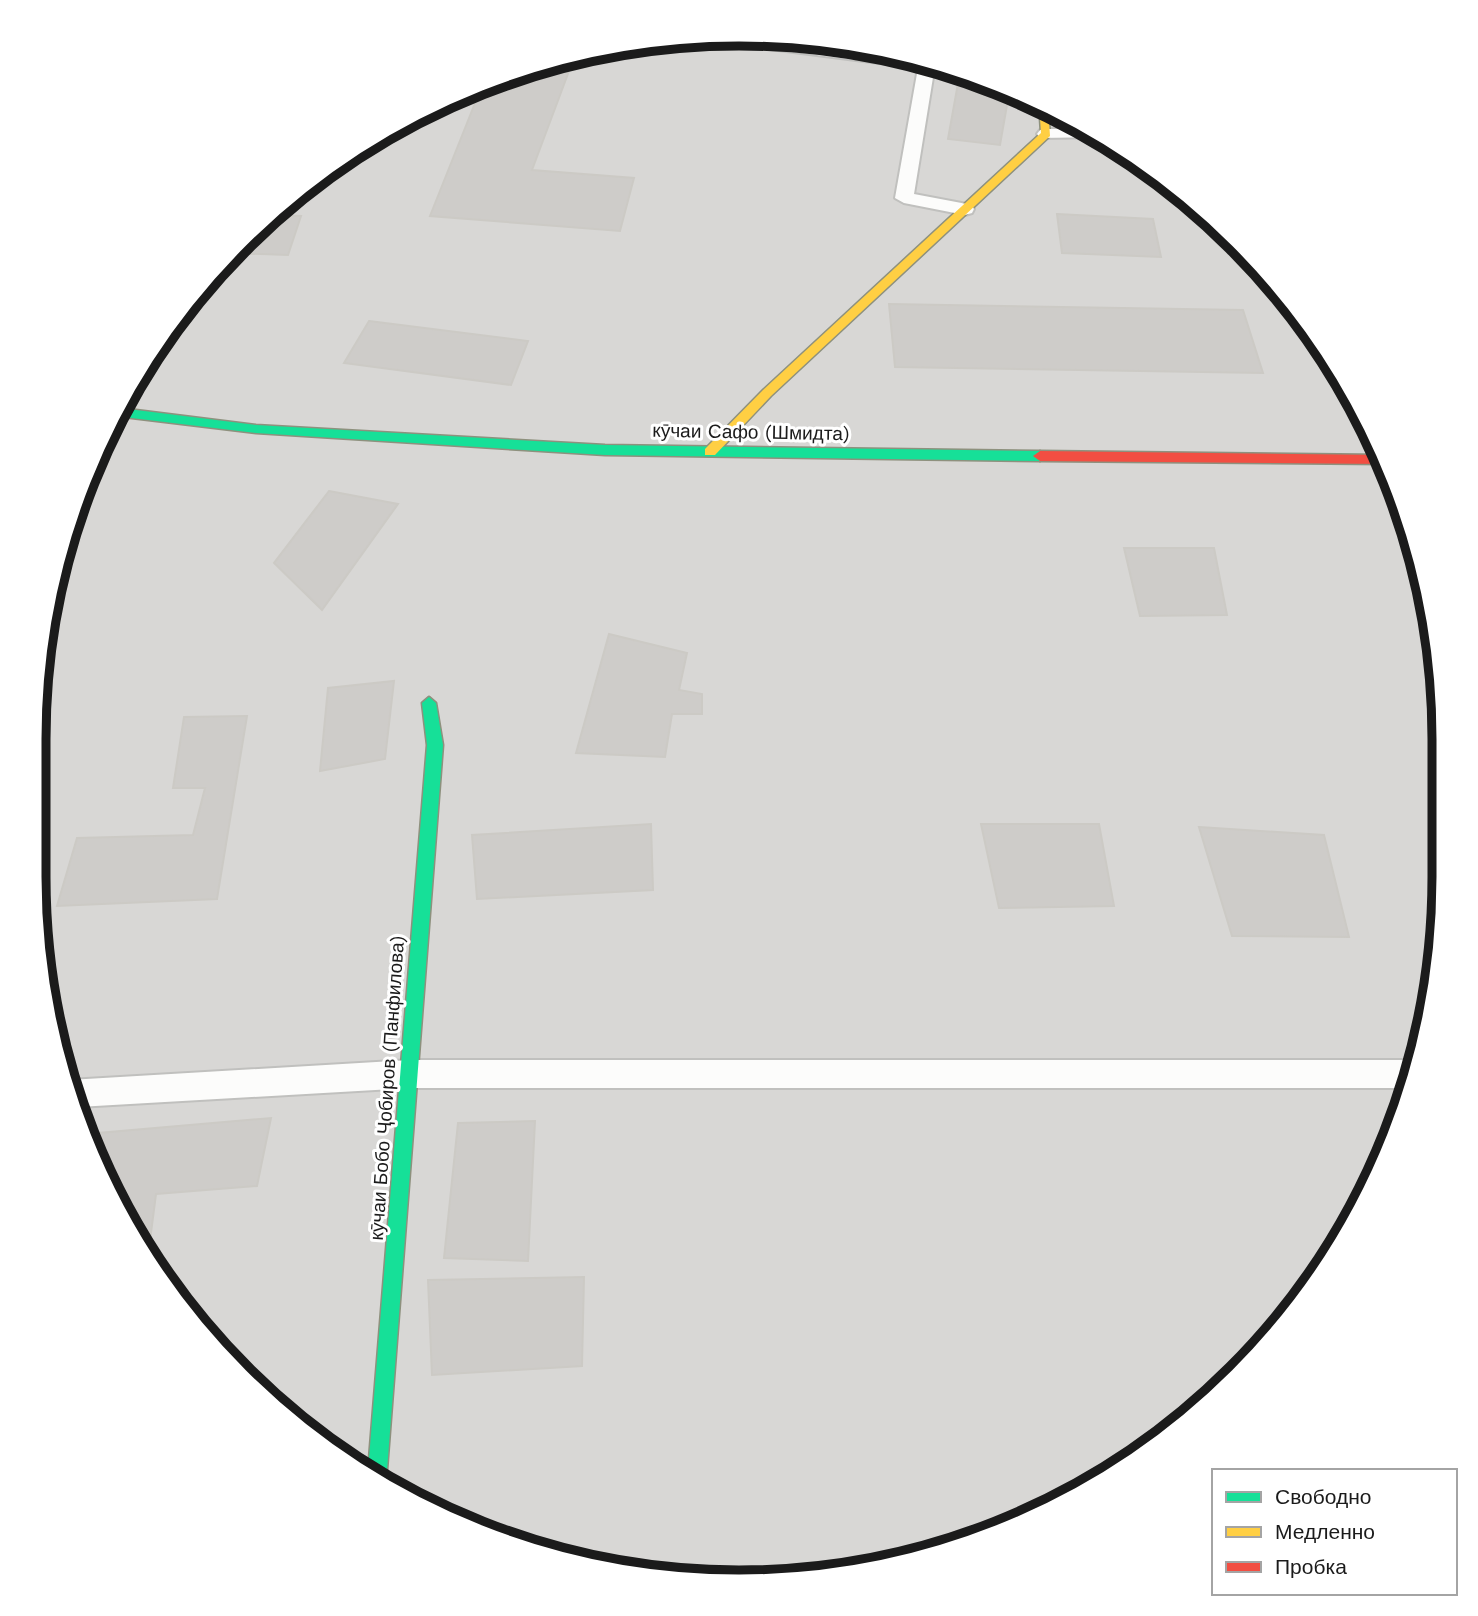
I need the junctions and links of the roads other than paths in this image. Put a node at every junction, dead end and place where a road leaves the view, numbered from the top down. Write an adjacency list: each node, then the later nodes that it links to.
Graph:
1 (815, 50): 2 (lane)
2 (841, 53)
3 (926, 71): 7 (lane)
4 (1044, 116): 5 (street)
5 (1046, 134): 6 (lane); 7 (street)
6 (1078, 134)
7 (965, 209): 9 (street)
8 (127, 413): 9 (street, кӯчаи Сафо (Шмидта))
9 (710, 452): 10 (street, кӯчаи Сафо (Шмидта))
10 (1374, 460)
11 (429, 703): 12 (street, кӯчаи Бобо Ҷобиров (Панфилова))
12 (410, 1074): 13 (lane); 14 (lane); 15 (street, кӯчаи Бобо Ҷобиров (Панфилова))
13 (1404, 1074)
14 (80, 1093)
15 (379, 1470)

